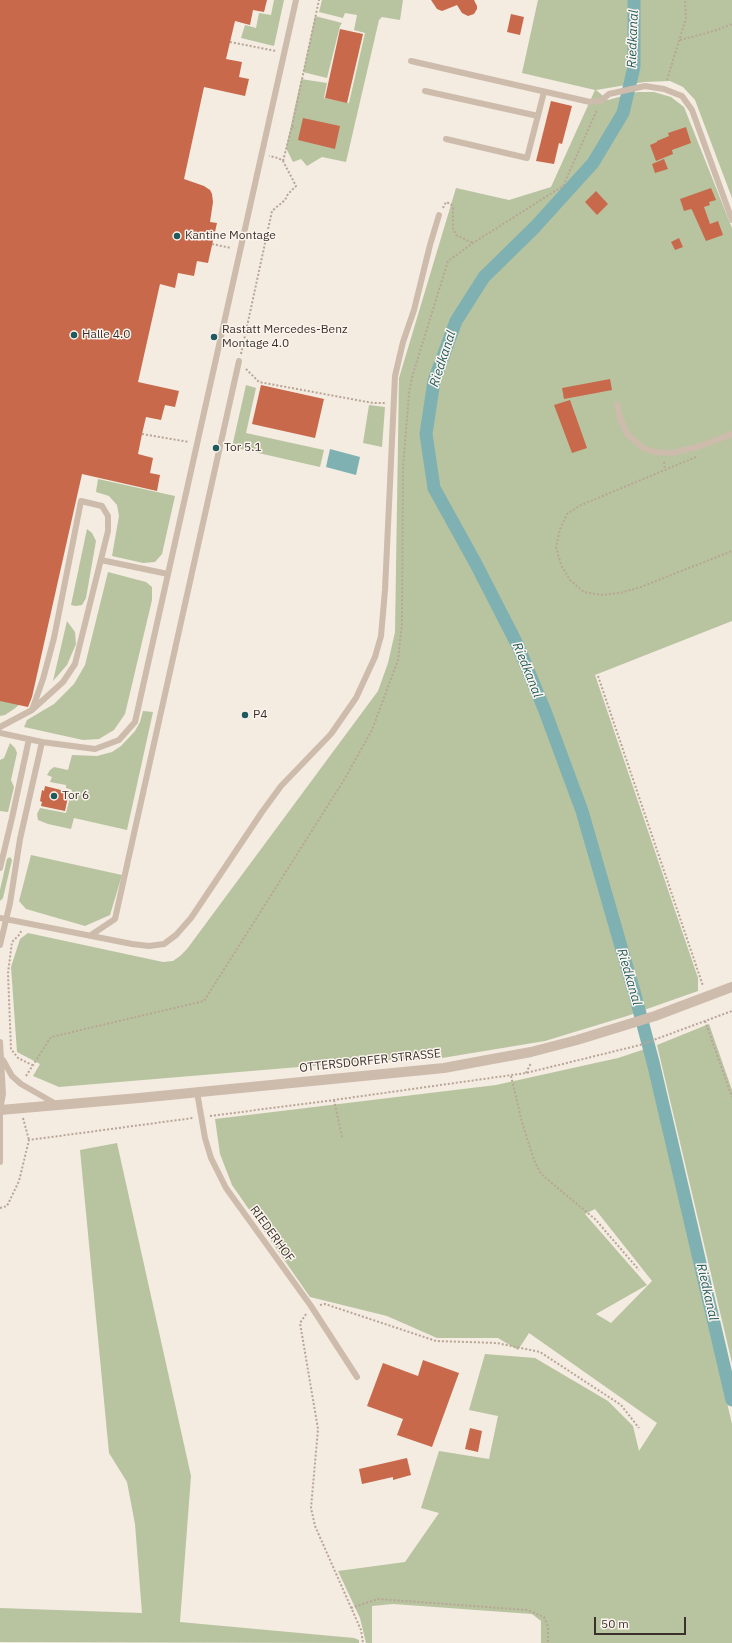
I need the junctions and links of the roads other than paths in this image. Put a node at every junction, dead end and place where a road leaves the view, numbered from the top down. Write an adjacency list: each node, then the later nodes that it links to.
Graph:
1 (296, 0): 13 (lane)
2 (411, 61): 4 (lane)
3 (425, 91): 5 (lane)
4 (544, 92): 5 (lane); 8 (lane)
5 (538, 116): 6 (lane)
6 (446, 139)
7 (439, 214): 21 (lane)
8 (732, 220)
9 (239, 361): 21 (lane)
10 (616, 404): 11 (lane)
11 (732, 434)
12 (101, 560): 13 (lane); 14 (lane); 14 (lane)
13 (168, 574): 18 (lane)
14 (32, 710): 15 (lane)
15 (0, 727)
16 (0, 733): 17 (lane)
17 (29, 739): 18 (lane); 19 (lane)
18 (42, 742): 20 (lane)
19 (0, 868)
20 (2, 918): 21 (lane); 22 (lane)
21 (91, 935)
22 (0, 945)
23 (732, 987): 26 (street, OTTERSDORFER STRASSE)
24 (0, 1042): 25 (lane)
25 (1, 1057): 27 (lane); 28 (lane)
26 (197, 1092): 27 (street, OTTERSDORFER STRASSE); 30 (lane, RIEDERHOF)
27 (58, 1105): 28 (street, OTTERSDORFER STRASSE)
28 (0, 1110): 29 (lane)
29 (0, 1162)
30 (357, 1377)

